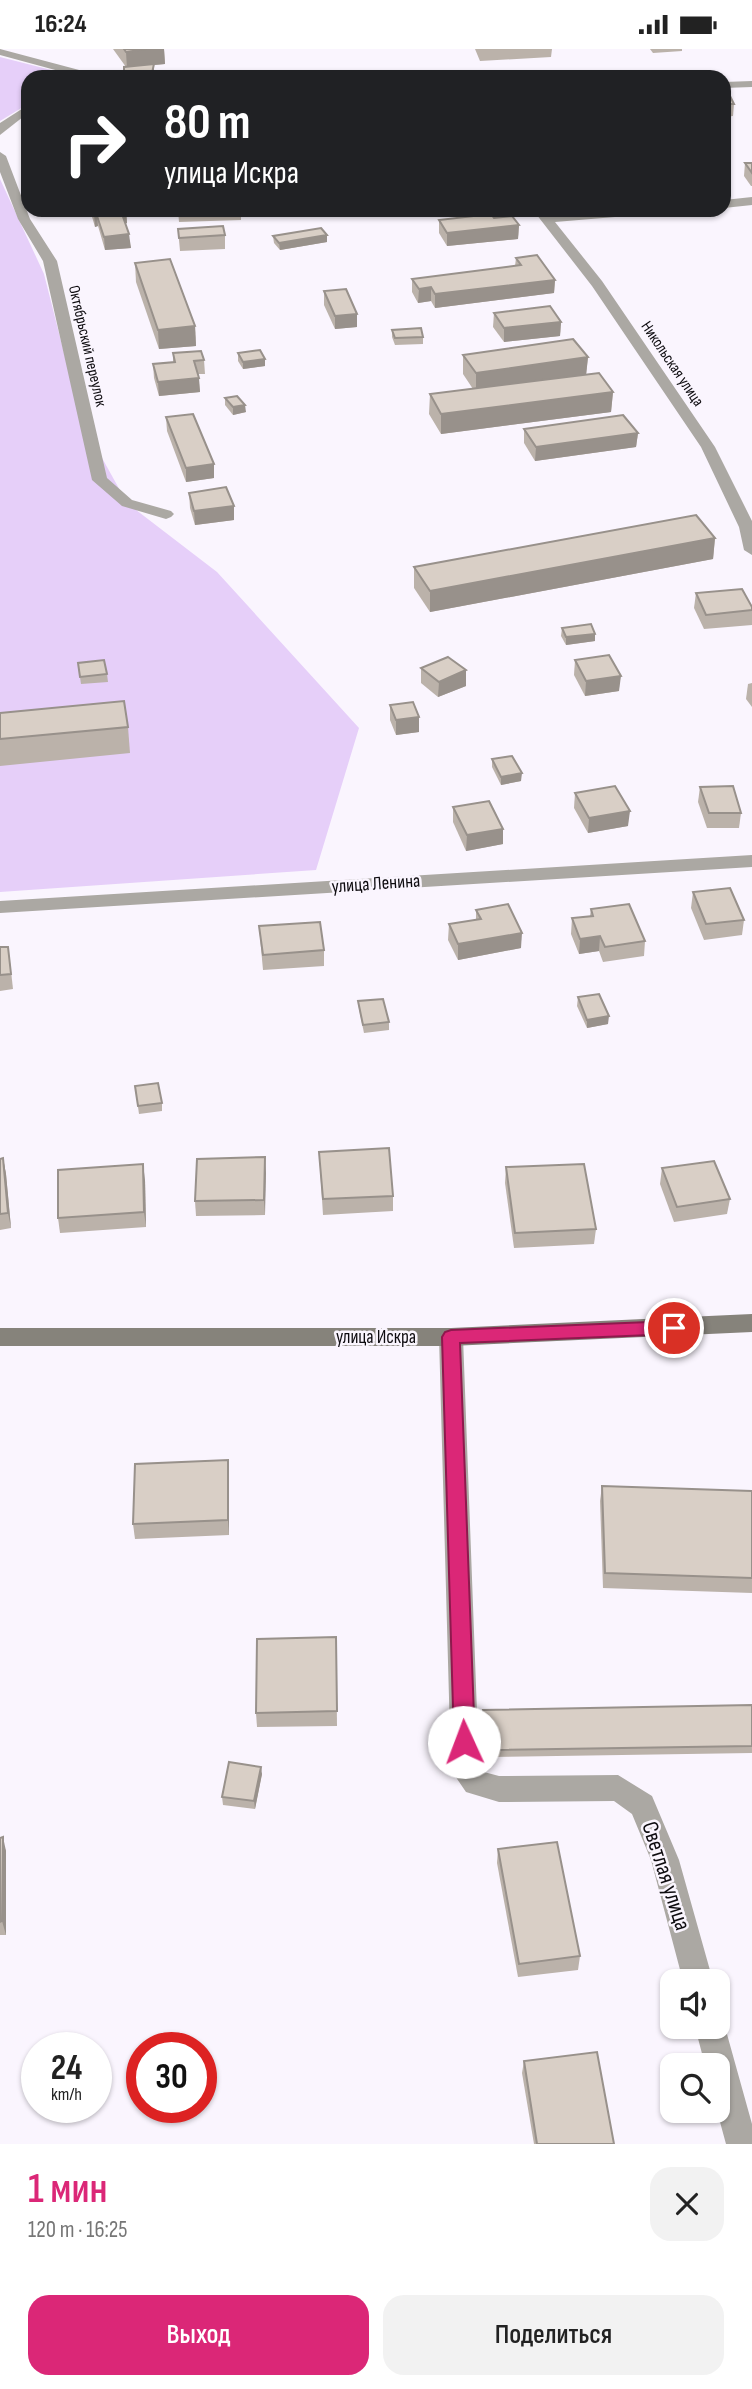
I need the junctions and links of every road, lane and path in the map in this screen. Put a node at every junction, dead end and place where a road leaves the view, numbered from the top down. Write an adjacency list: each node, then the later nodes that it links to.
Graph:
1 (0, 52): 2 (street)
2 (58, 70)
3 (752, 84): 4 (street)
4 (731, 85)
5 (21, 113): 6 (street)
6 (0, 131)
7 (0, 156): 10 (street, Октябрьский переулок)
8 (752, 201): 9 (street)
9 (731, 203)
10 (21, 211)
11 (23, 217): 14 (street, Октябрьский переулок)
12 (545, 217): 13 (street, Никольская улица)
13 (745, 509): 15 (street, Никольская улица)
14 (166, 514)
15 (752, 550)
16 (752, 861): 17 (street, улица Ленина)
17 (0, 907)
18 (752, 1323): 20 (street, улица Искра)
19 (0, 1337): 20 (street, улица Искра)
20 (451, 1337): 21 (street, Светлая улица)
21 (695, 1969)
22 (713, 2039): 23 (street)
23 (742, 2144)

